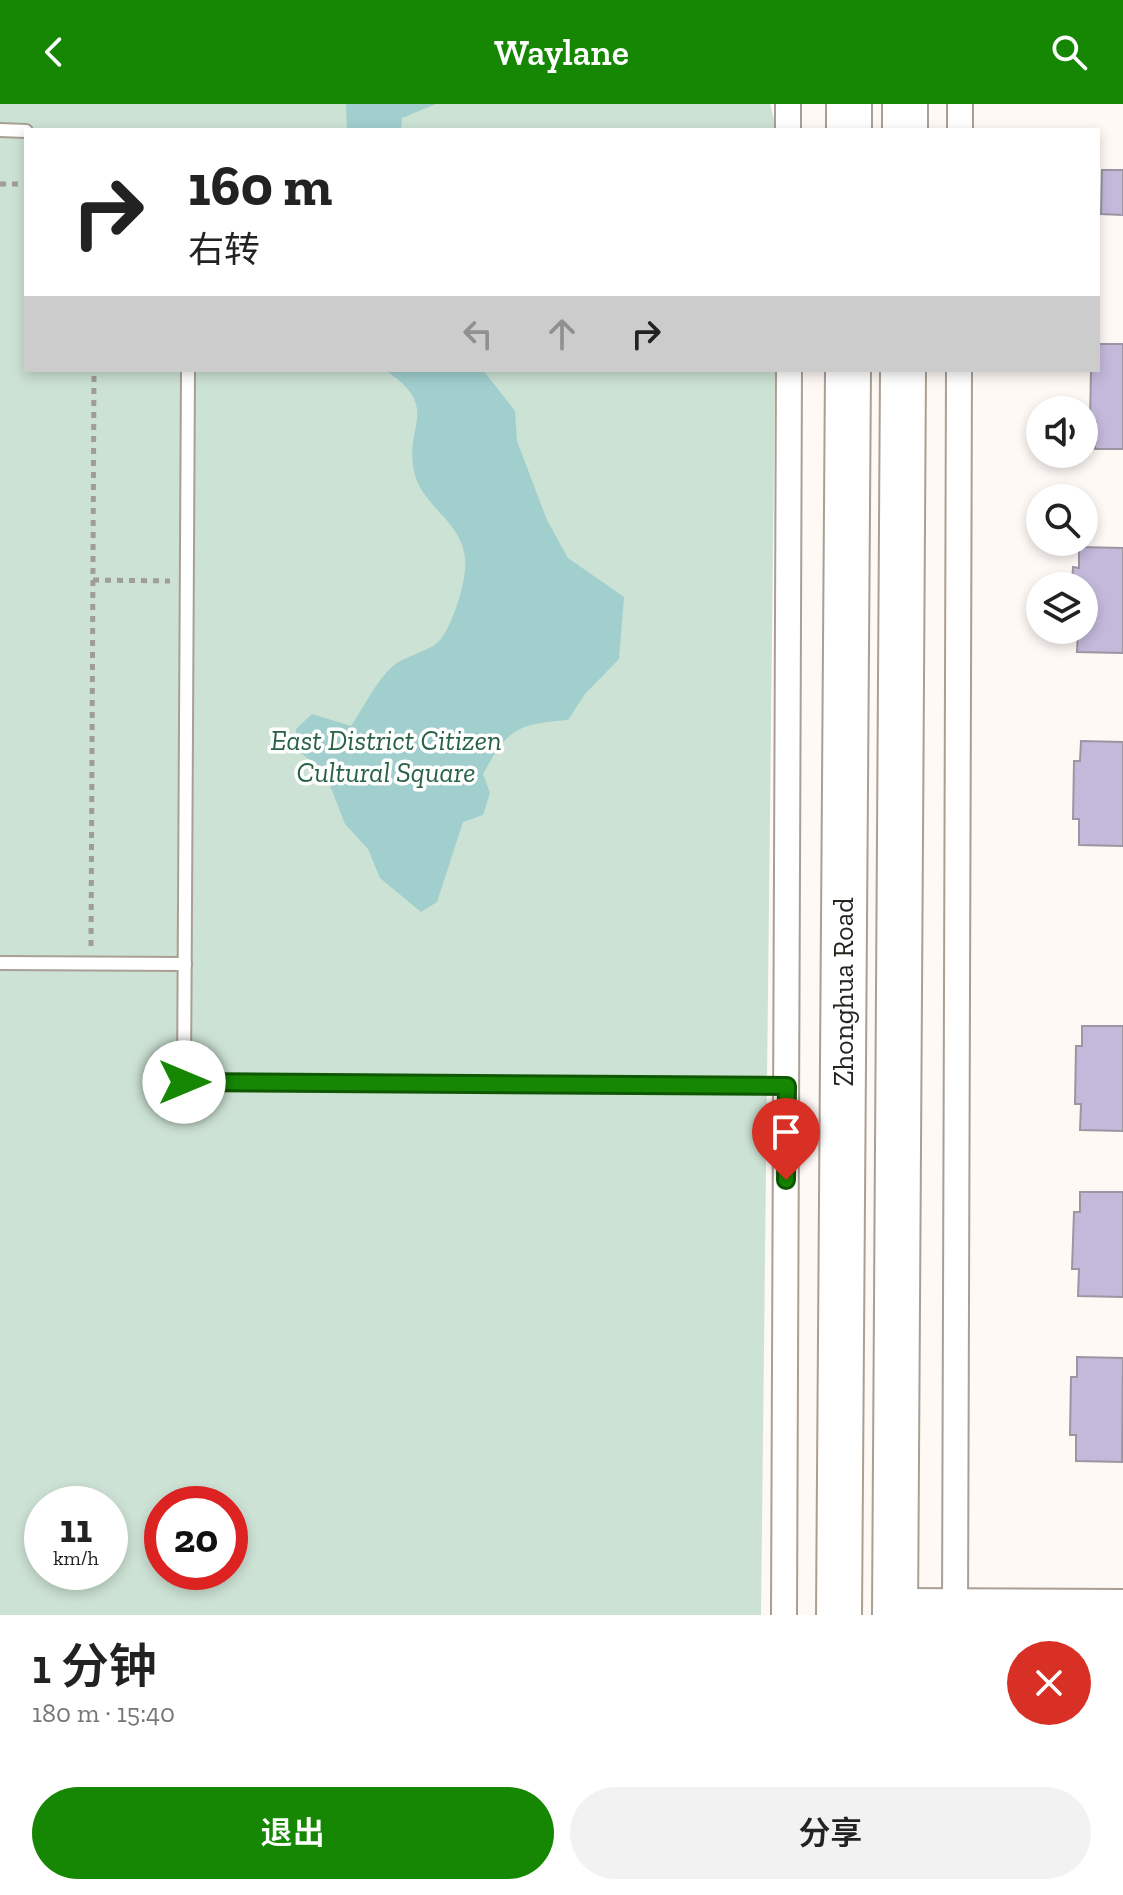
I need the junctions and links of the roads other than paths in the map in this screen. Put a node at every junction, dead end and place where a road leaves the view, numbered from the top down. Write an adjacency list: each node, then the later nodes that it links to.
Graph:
1 (788, 104): 5 (street)
2 (849, 104): 6 (highway)
3 (905, 104): 7 (highway)
4 (960, 104): 8 (street)
5 (788, 128)
6 (849, 128)
7 (905, 128)
8 (960, 128)
9 (0, 130): 10 (lane)
10 (24, 131)
11 (188, 372): 17 (lane)
12 (789, 372): 18 (street)
13 (848, 372): 23 (highway, Zhonghua Road)
14 (903, 372): 20 (highway, Zhonghua Road)
15 (959, 372): 21 (street)
16 (0, 963): 17 (lane)
17 (185, 964): 18 (lane)
18 (787, 1086): 22 (street)
19 (1123, 1607): 21 (street)
20 (895, 1611): 21 (street)
21 (955, 1611)
22 (784, 1615)
23 (839, 1615)

